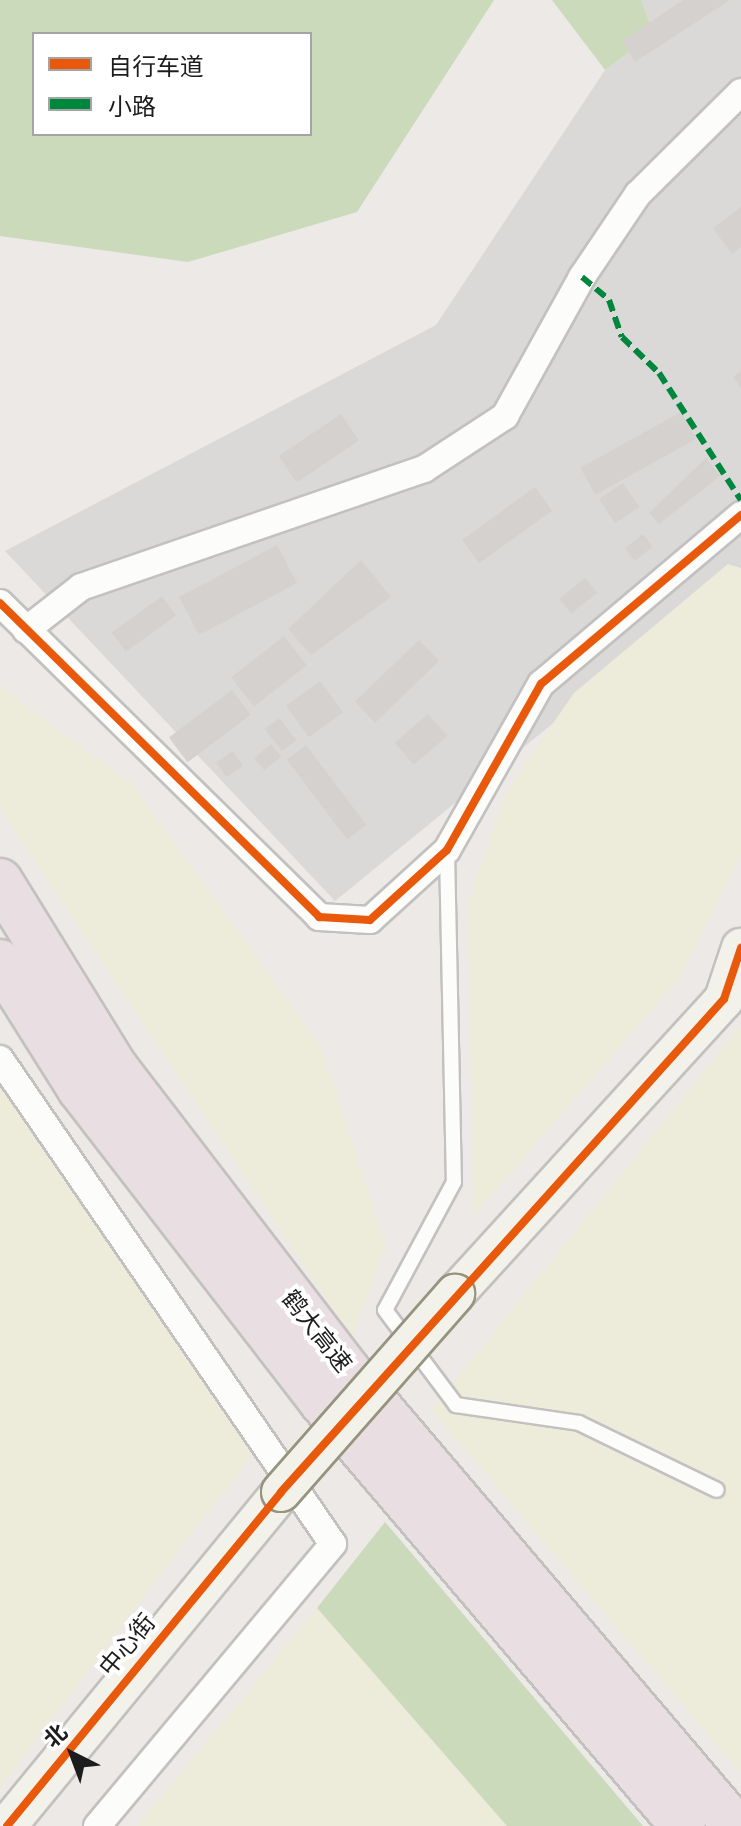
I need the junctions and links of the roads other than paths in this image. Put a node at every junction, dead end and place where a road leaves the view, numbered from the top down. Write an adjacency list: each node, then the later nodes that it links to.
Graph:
1 (741, 92): 4 (street)
2 (739, 513): 5 (street)
3 (0, 603): 4 (street)
4 (26, 630): 5 (street)
5 (447, 850): 10 (lane)
6 (0, 881): 14 (highway, 鹤大高速)
7 (741, 948): 11 (street, 中心街, bridge)
8 (0, 962): 13 (highway, 鹤大高速)
9 (0, 1059): 12 (street)
10 (717, 1490)
11 (7, 1826)
12 (97, 1826)
13 (683, 1826)
14 (735, 1826)

